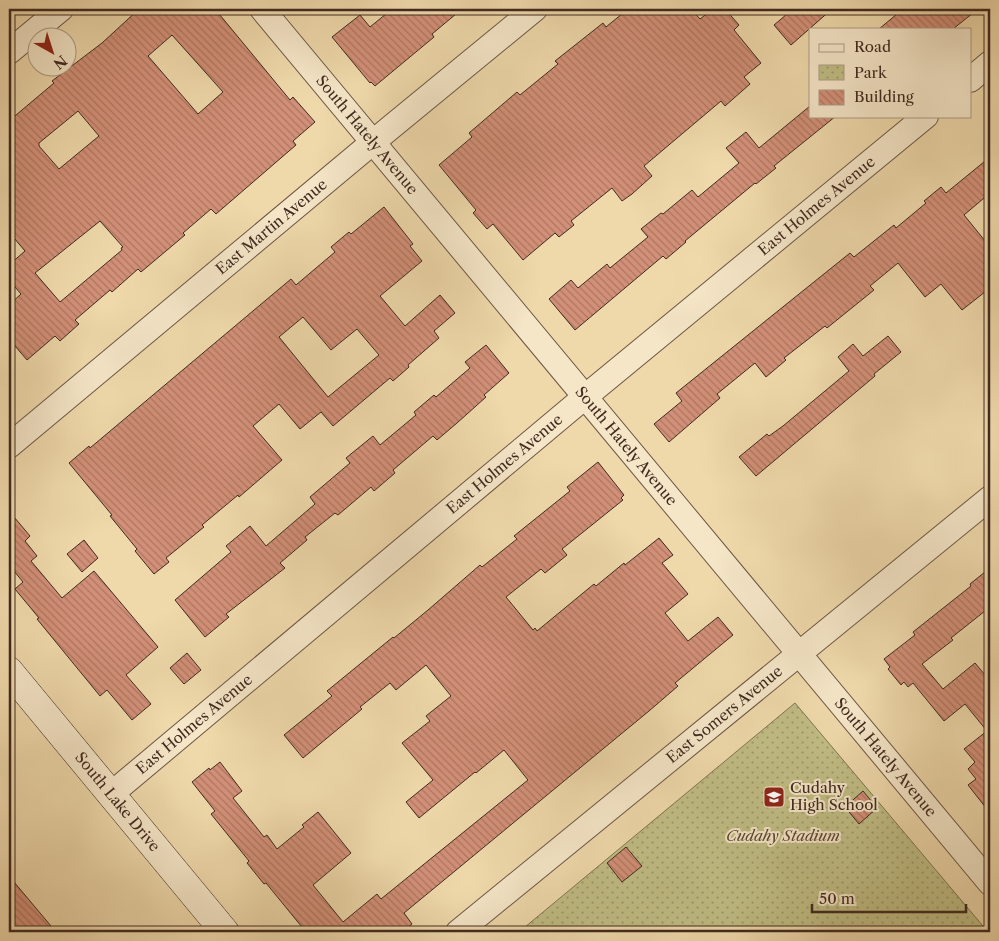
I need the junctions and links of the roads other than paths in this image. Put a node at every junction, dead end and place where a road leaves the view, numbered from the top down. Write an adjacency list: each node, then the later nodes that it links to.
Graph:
1 (61, 9): 4 (street)
2 (262, 9): 8 (street, South Hately Avenue)
3 (535, 9): 8 (street, East Martin Avenue)
4 (9, 52)
5 (990, 63): 6 (street)
6 (972, 78)
7 (924, 118): 9 (street, East Holmes Avenue)
8 (372, 142): 9 (street, South Hately Avenue); 10 (street, East Martin Avenue)
9 (586, 396): 12 (street, South Hately Avenue); 14 (street, East Holmes Avenue)
10 (9, 446)
11 (990, 498): 12 (street, East Somers Avenue)
12 (798, 654): 15 (street, South Hately Avenue); 17 (street, East Somers Avenue)
13 (9, 671): 14 (main road, South Lake Drive)
14 (110, 795): 16 (main road, South Lake Drive)
15 (990, 881)
16 (225, 932)
17 (458, 932)

